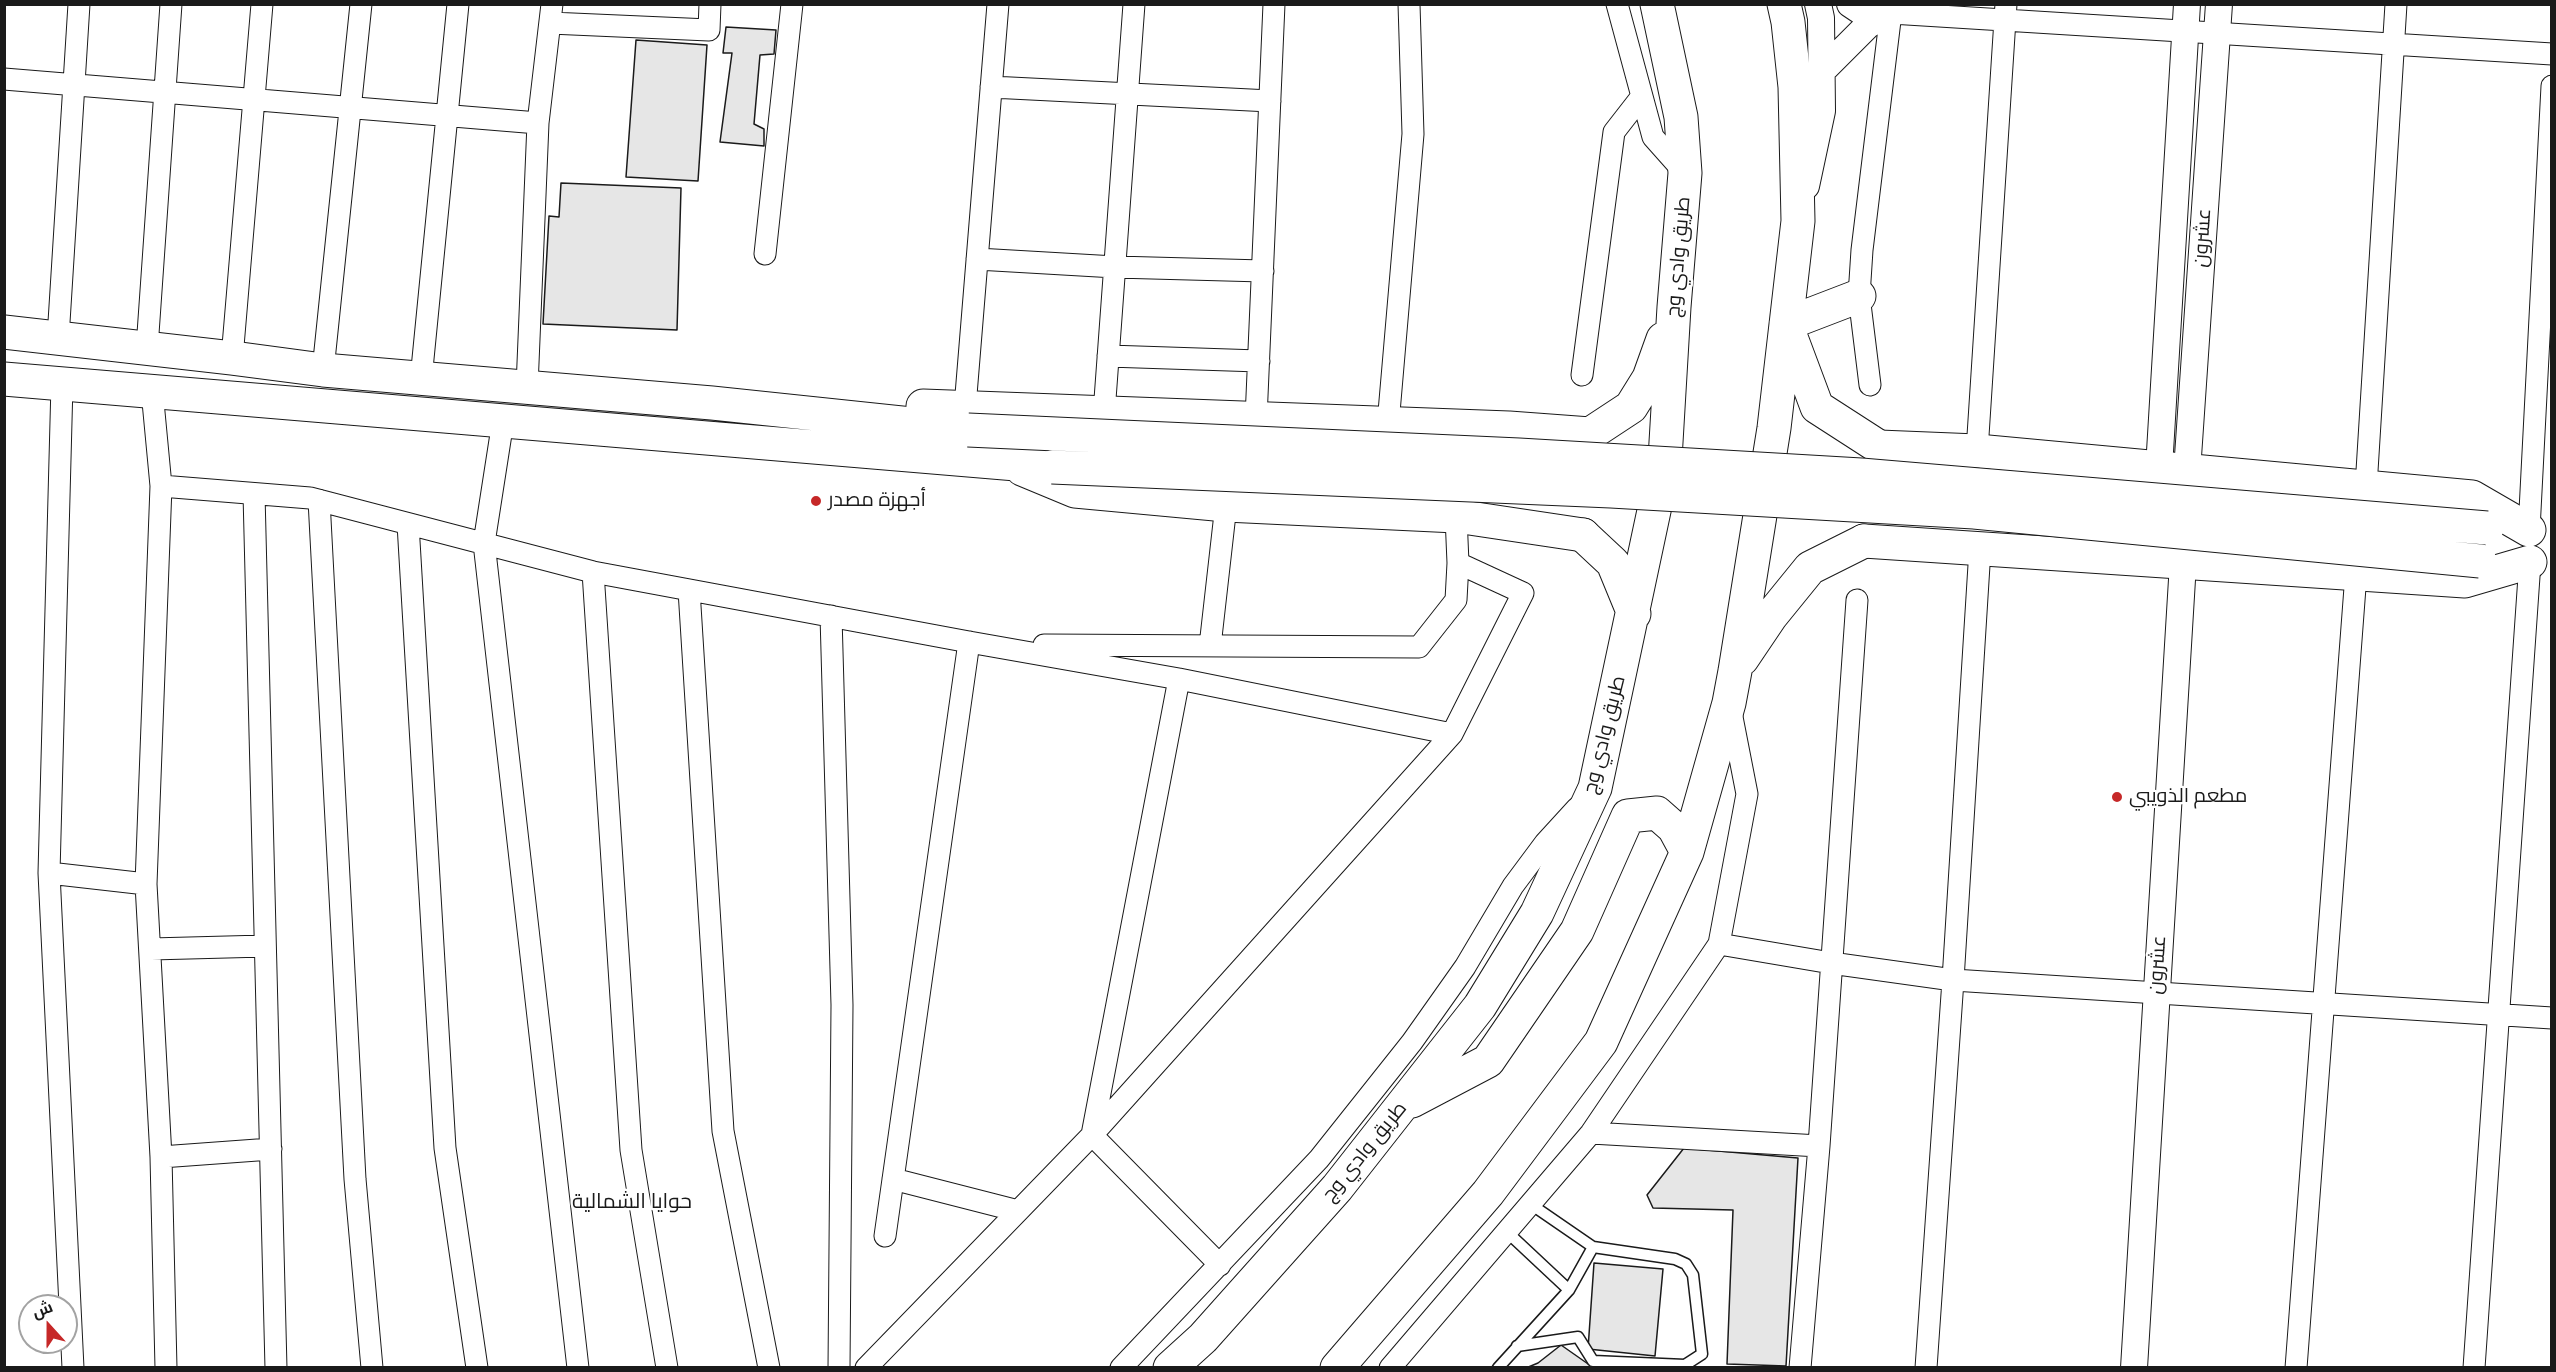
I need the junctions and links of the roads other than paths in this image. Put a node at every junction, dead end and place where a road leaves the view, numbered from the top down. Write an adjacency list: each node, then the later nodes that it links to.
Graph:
1 (79, 4): 29 (street)
2 (171, 4): 32 (street)
3 (262, 4): 35 (street)
4 (361, 4): 37 (street)
5 (458, 4): 38 (street)
6 (710, 4): 22 (street)
7 (792, 4): 42 (street)
8 (998, 4): 31 (street)
9 (1134, 4): 33 (street)
10 (1274, 4): 36 (street)
11 (1409, 4): 67 (street)
12 (1617, 4): 34 (street)
13 (1657, 4): 40 (main road, طريق وادي وج)
14 (1784, 4): 41 (main road)
15 (1818, 4): 27 (street)
16 (1850, 4): 20 (street)
17 (2187, 4): 23 (street, عشرون)
18 (2219, 4): 24 (street, عشرون)
19 (2396, 4): 25 (street)
20 (1892, 9): 21 (street); 27 (street); 46 (street)
21 (2006, 12): 23 (street); 68 (street)
22 (551, 14): 39 (street)
23 (2185, 31): 24 (street); 70 (street, عشرون)
24 (2217, 33): 25 (street); 70 (street, عشرون)
25 (2393, 44): 26 (street); 72 (street)
26 (2552, 54)
27 (1821, 72): 41 (street)
28 (4, 78): 29 (street)
29 (74, 84): 32 (street); 50 (street)
30 (2552, 86): 78 (street)
31 (991, 87): 33 (street); 43 (street)
32 (165, 92): 35 (street); 51 (street)
33 (1128, 93): 36 (street); 44 (street)
34 (1642, 96): 40 (street); 56 (street)
35 (253, 98): 37 (street); 53 (street)
36 (1270, 101): 45 (street)
37 (349, 106): 38 (street); 55 (street)
38 (446, 114): 39 (street); 58 (street)
39 (538, 123): 61 (street)
40 (1685, 173): 47 (main road, طريق وادي وج)
41 (1798, 221): 48 (main road)
42 (765, 254)
43 (976, 260): 44 (street); 64 (street)
44 (1115, 267): 45 (street); 52 (street)
45 (1263, 271): 54 (street)
46 (1859, 296): 48 (main road); 60 (street)
47 (1674, 307): 67 (main road); 88 (main road, طريق وادي وج)
48 (1786, 324): 68 (main road); 92 (main road)
49 (4, 332): 50 (main road)
50 (58, 338): 51 (main road)
51 (147, 348): 53 (main road)
52 (1108, 356): 54 (street); 63 (street)
53 (232, 358): 55 (main road)
54 (1259, 361): 65 (street)
55 (323, 370): 58 (main road)
56 (1582, 375)
57 (4, 379): 59 (main road)
58 (421, 379): 61 (main road)
59 (62, 384): 62 (main road); 98 (street)
60 (1870, 385)
61 (527, 387): 64 (main road)
62 (153, 391): 66 (main road); 71 (street)
63 (1104, 413): 64 (main road); 65 (main road)
64 (966, 418): 78 (main road, bridge)
65 (1256, 419): 67 (main road)
66 (502, 421): 69 (main road); 79 (street)
67 (1388, 423)
68 (1977, 452): 70 (main road)
69 (1009, 463): 75 (main road); 83 (main road, bridge)
70 (2173, 469): 72 (main road)
71 (161, 486): 73 (street); 99 (street)
72 (2366, 487): 78 (main road)
73 (254, 494): 74 (street); 101 (street)
74 (319, 500): 77 (street); 127 (street)
75 (1226, 505): 76 (main road); 91 (street)
76 (1456, 516): 81 (street); 88 (main road)
77 (408, 524): 79 (street); 128 (street)
78 (2540, 530)
79 (484, 543): 84 (street); 129 (street)
80 (1980, 549): 82 (main road); 92 (main road); 104 (street)
81 (1458, 563): 91 (street); 95 (street)
82 (2183, 563): 85 (main road); 105 (street, عشرون)
83 (2541, 563): 85 (main road); 107 (street)
84 (593, 572): 86 (street); 130 (street)
85 (2356, 574): 106 (street)
86 (689, 590): 89 (street); 131 (street)
87 (1857, 600): 103 (street)
88 (1634, 614): 96 (main road, طريق وادي وج)
89 (831, 616): 90 (street); 132 (street)
90 (977, 644): 91 (street); 93 (street); 115 (street)
91 (1210, 646)
92 (1735, 671): 94 (main road)
93 (1179, 679): 95 (street); 111 (street)
94 (1729, 703): 97 (main road); 100 (street)
95 (1452, 734): 111 (street)
96 (1596, 788): 109 (main road, طريق وادي وج); 121 (street)
97 (1687, 852): 109 (main road); 136 (main road)
98 (49, 873): 99 (street); 124 (street)
99 (146, 884): 102 (street)
100 (1719, 944): 103 (street); 110 (street)
101 (265, 946): 102 (street); 113 (street)
102 (151, 950): 114 (street)
103 (1831, 963): 104 (street); 112 (street)
104 (1953, 980): 105 (street); 140 (street)
105 (2157, 993): 106 (street); 141 (street, عشرون)
106 (2324, 1003): 107 (street); 142 (street)
107 (2499, 1014): 108 (street); 143 (street)
108 (2552, 1018)
109 (1400, 1108): 135 (main road, طريق وادي وج)
110 (1591, 1133): 112 (street); 116 (street)
111 (1092, 1135): 117 (street); 121 (street)
112 (1819, 1146): 139 (street)
113 (272, 1149): 114 (street); 126 (street)
114 (161, 1157): 125 (street)
115 (893, 1179): 117 (street); 119 (street)
116 (1530, 1203): 118 (street); 120 (lane)
117 (1018, 1211): 133 (street)
118 (1506, 1231): 122 (lane); 137 (street)
119 (885, 1236)
120 (1593, 1247): 122 (lane); 123 (lane)
121 (1220, 1265): 134 (street)
122 (1569, 1290): 123 (lane)
123 (1517, 1346): 138 (lane)
124 (72, 1368)
125 (166, 1368)
126 (276, 1368)
127 (372, 1368)
128 (477, 1368)
129 (578, 1368)
130 (668, 1368)
131 (769, 1368)
132 (839, 1368)
133 (866, 1368)
134 (1121, 1368)
135 (1170, 1368)
136 (1337, 1368)
137 (1390, 1368)
138 (1498, 1368)
139 (1800, 1368)
140 (1926, 1368)
141 (2134, 1368)
142 (2296, 1368)
143 (2474, 1368)

